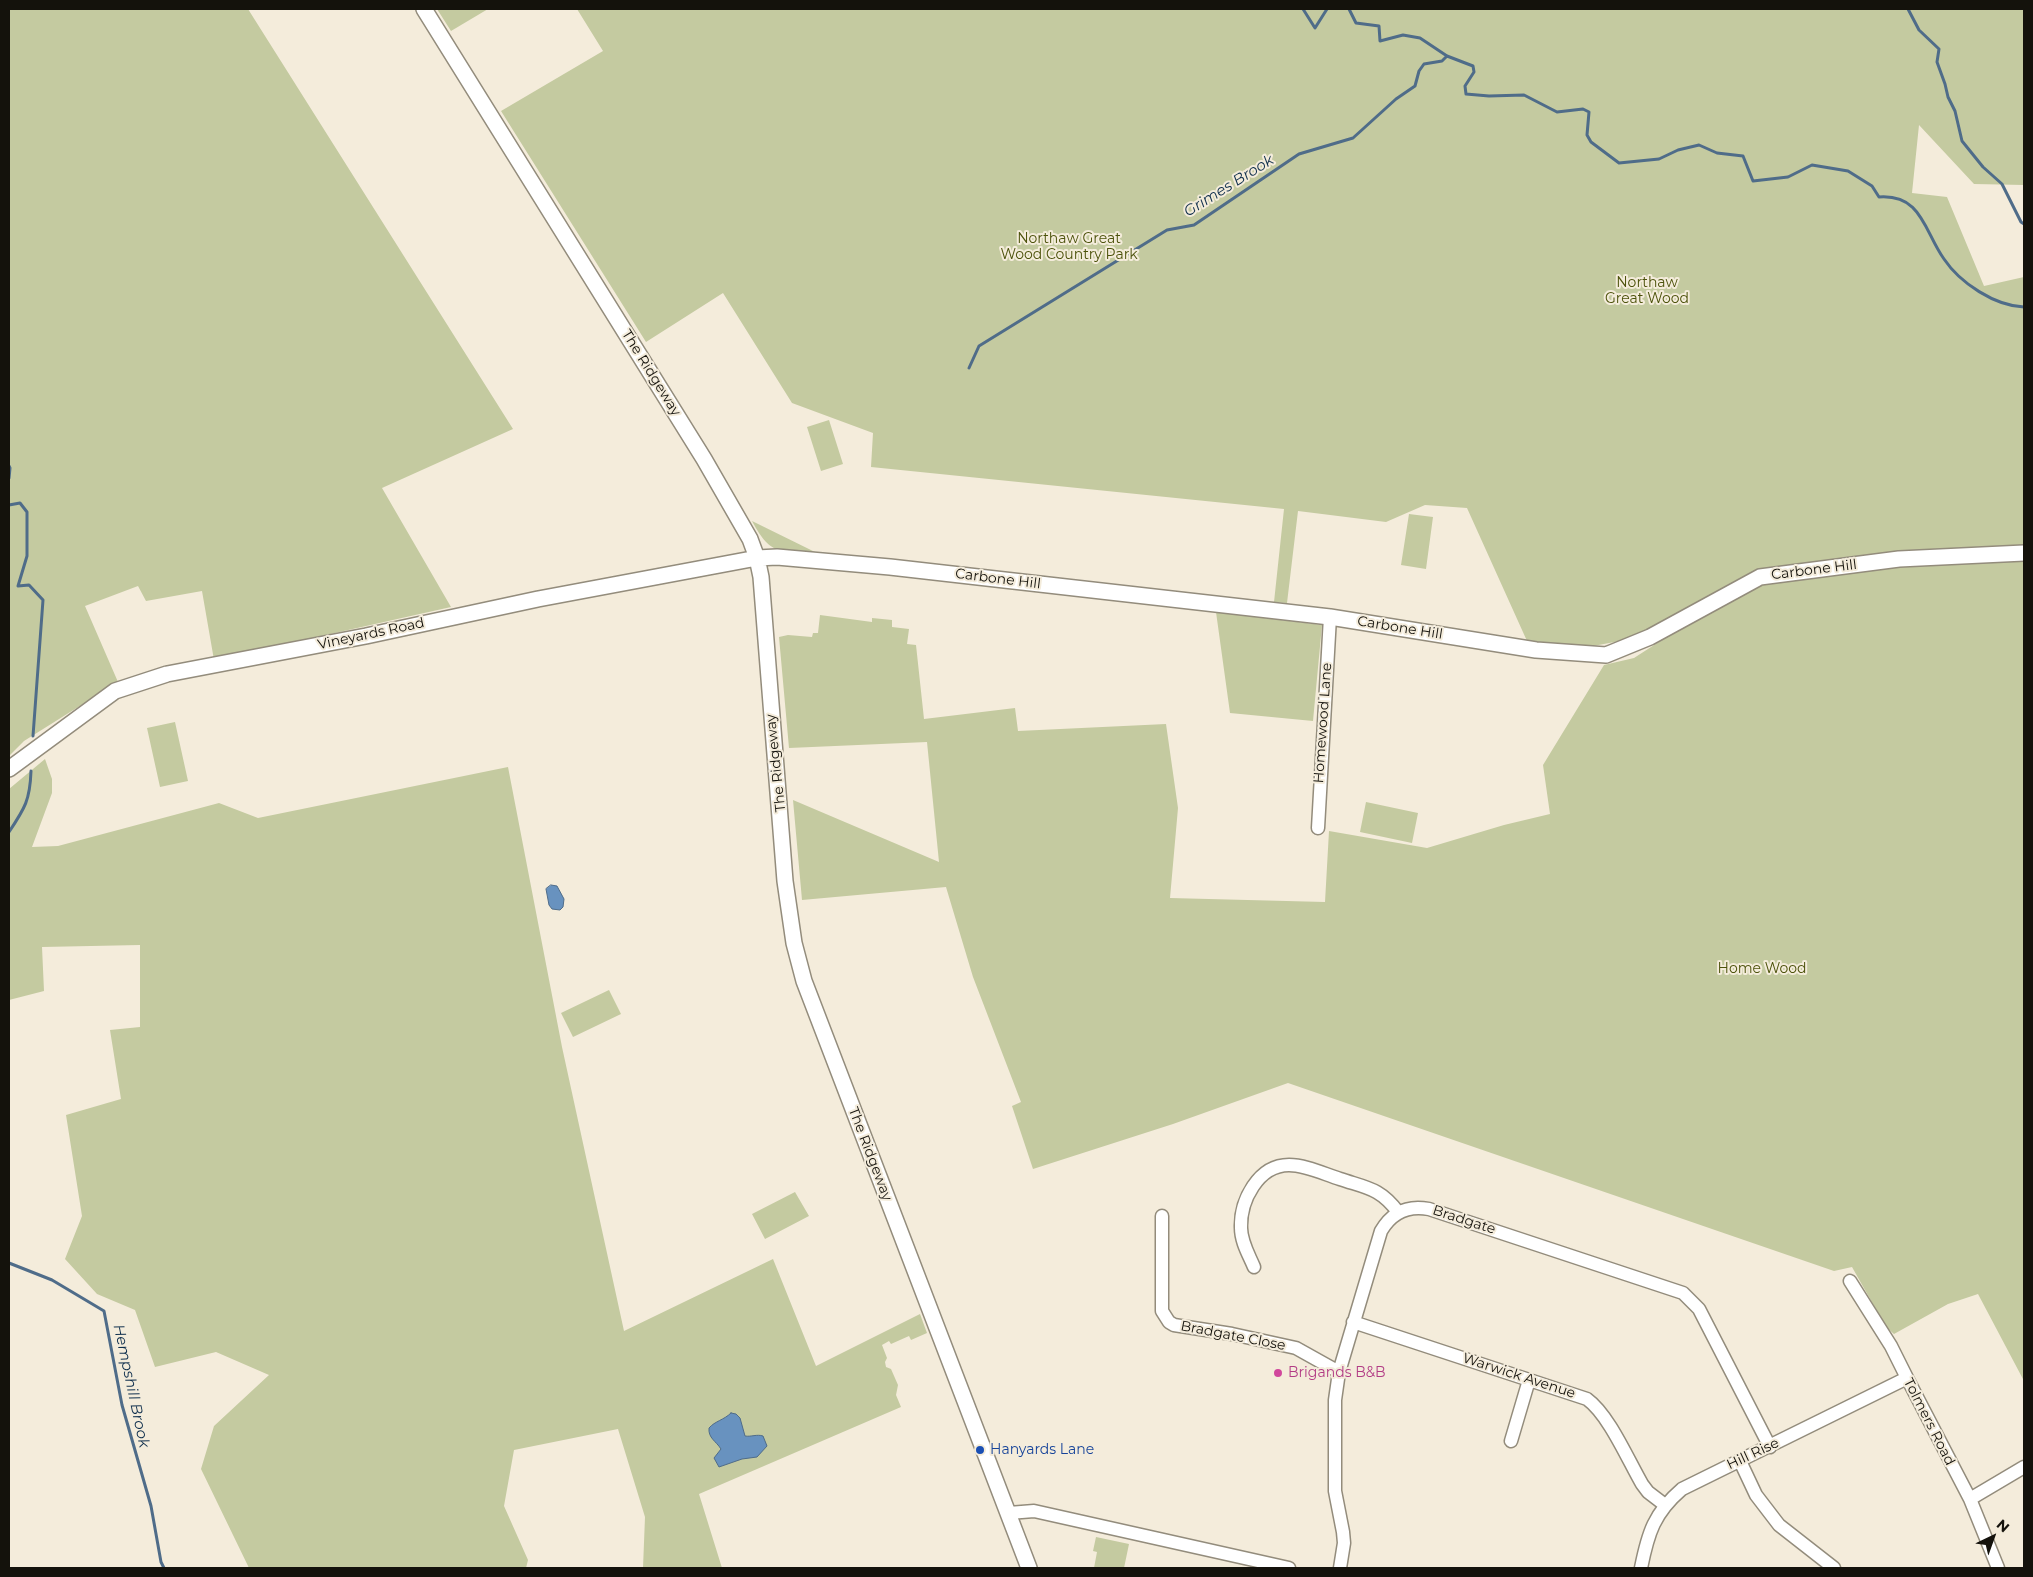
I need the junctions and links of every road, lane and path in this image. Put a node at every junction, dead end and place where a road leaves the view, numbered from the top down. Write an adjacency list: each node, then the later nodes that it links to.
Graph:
1 (424, 9): 3 (street, The Ridgeway)
2 (2024, 553): 4 (street, Carbone Hill)
3 (757, 558): 4 (street, Carbone Hill); 5 (street, Vineyards Road); 21 (street, The Ridgeway)
4 (1330, 617): 6 (street, Homewood Lane)
5 (9, 768)
6 (1318, 828)
7 (1398, 1212): 9 (street); 11 (street); 16 (street, Bradgate)
8 (1162, 1216): 12 (street, Bradgate Close)
9 (1254, 1267)
10 (1850, 1281): 13 (street, Tolmers Road)
11 (1353, 1322): 12 (street); 14 (street, Warwick Avenue)
12 (1340, 1372): 24 (street)
13 (1907, 1378): 16 (street, Hill Rise); 19 (street, Tolmers Road)
14 (1529, 1380): 15 (street); 20 (street, Warwick Avenue)
15 (1511, 1441)
16 (1770, 1447): 17 (street, Hill Rise)
17 (1740, 1460): 20 (street, Hill Rise); 26 (street)
18 (2024, 1467): 19 (street)
19 (1970, 1499): 27 (street, Tolmers Road)
20 (1665, 1505): 25 (street, Hill Rise)
21 (1009, 1514): 22 (street, The Ridgeway); 23 (street)
22 (1029, 1568)
23 (1289, 1568)
24 (1340, 1568)
25 (1641, 1568)
26 (1834, 1568)
27 (1998, 1568)

